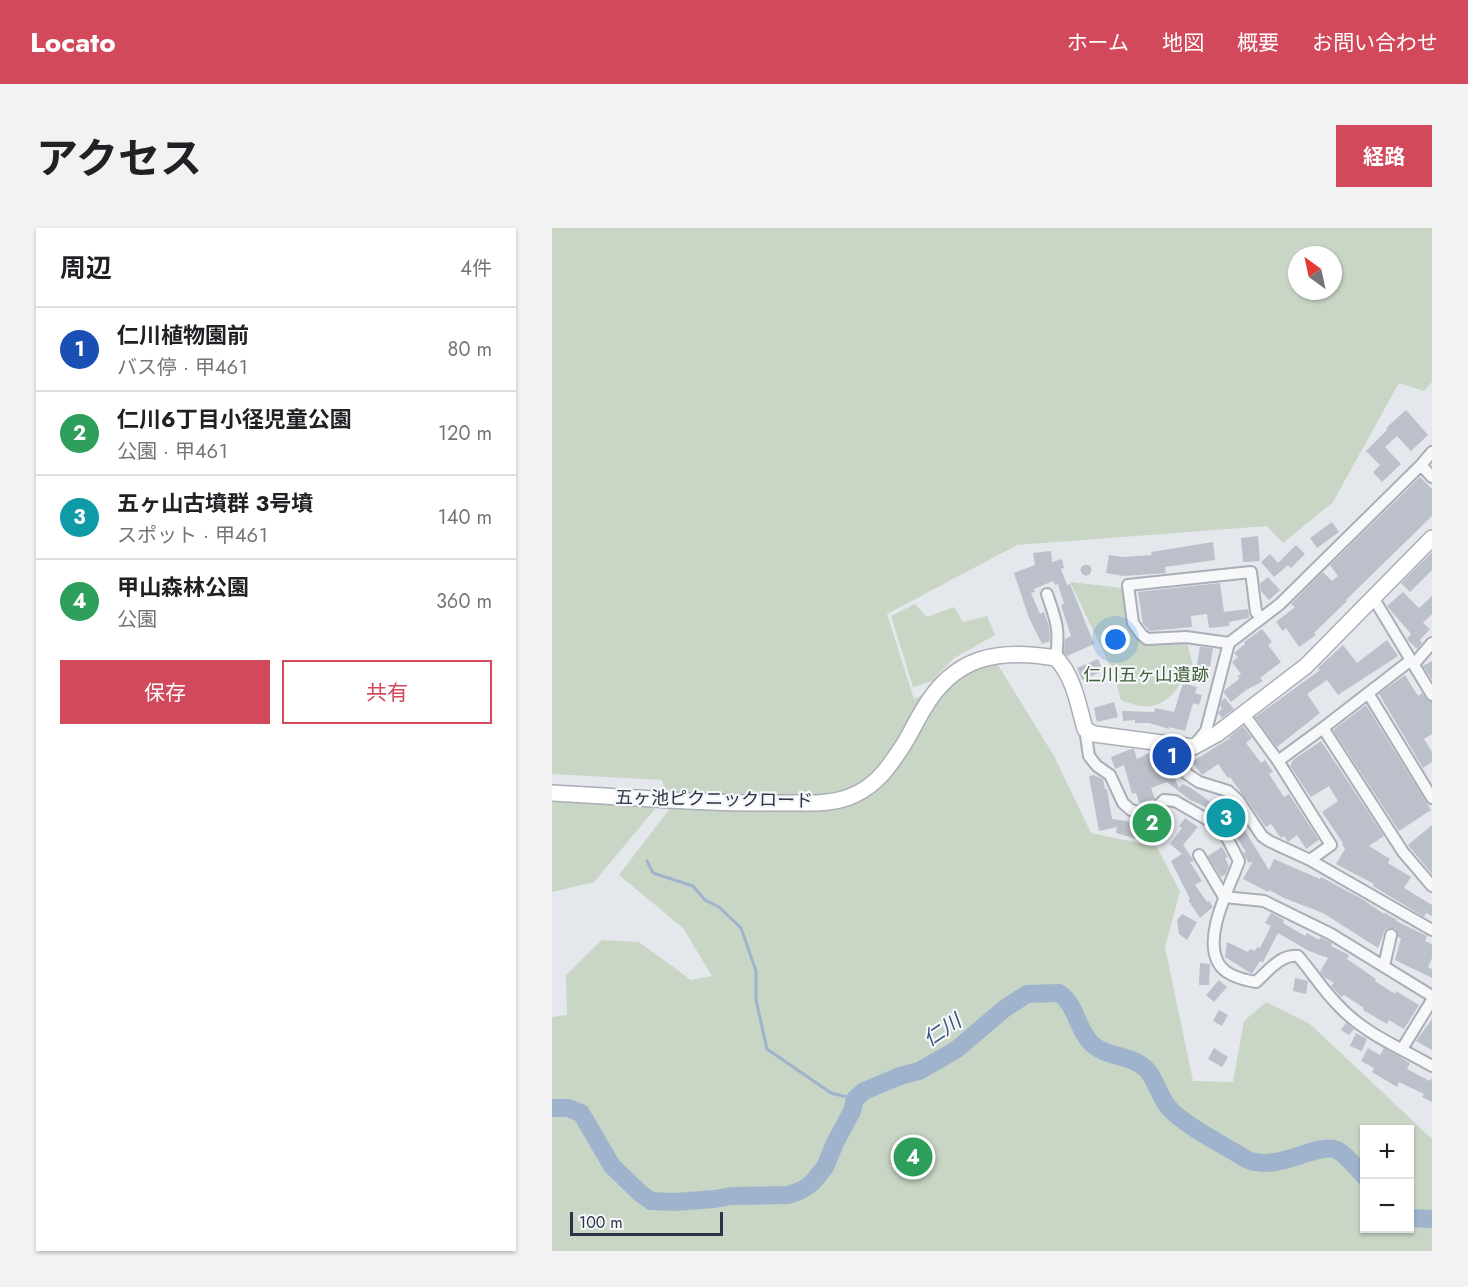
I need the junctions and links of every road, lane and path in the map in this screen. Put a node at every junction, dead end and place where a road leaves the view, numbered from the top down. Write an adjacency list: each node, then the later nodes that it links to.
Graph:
1 (1432, 452): 2 (street)
2 (1420, 465): 3 (street); 7 (street)
3 (1432, 477)
4 (1432, 538): 6 (street)
5 (1047, 594): 10 (street)
6 (1374, 599): 11 (street); 14 (street)
7 (1262, 618): 8 (street); 8 (street)
8 (1229, 643): 18 (street)
9 (1432, 643): 11 (street)
10 (1056, 658): 16 (street); 20 (street, 五ヶ池ピクニックロード)
11 (1413, 662): 12 (street); 13 (street)
12 (1368, 693): 15 (street); 21 (street)
13 (1432, 695)
14 (1244, 714): 18 (street); 19 (street)
15 (1323, 728): 19 (street); 24 (street)
16 (1085, 729): 17 (street); 25 (street)
17 (1173, 744): 18 (street); 23 (street)
18 (1193, 747)
19 (1278, 761): 23 (street)
20 (552, 792)
21 (1432, 798)
22 (1198, 855): 25 (street)
23 (1310, 860): 26 (street)
24 (1432, 886)
25 (1224, 897): 28 (street); 30 (street)
26 (1432, 930)
27 (1391, 935): 28 (street)
28 (1384, 966): 29 (street)
29 (1432, 998): 30 (street)
30 (1402, 1049): 31 (street)
31 (1432, 1066)

